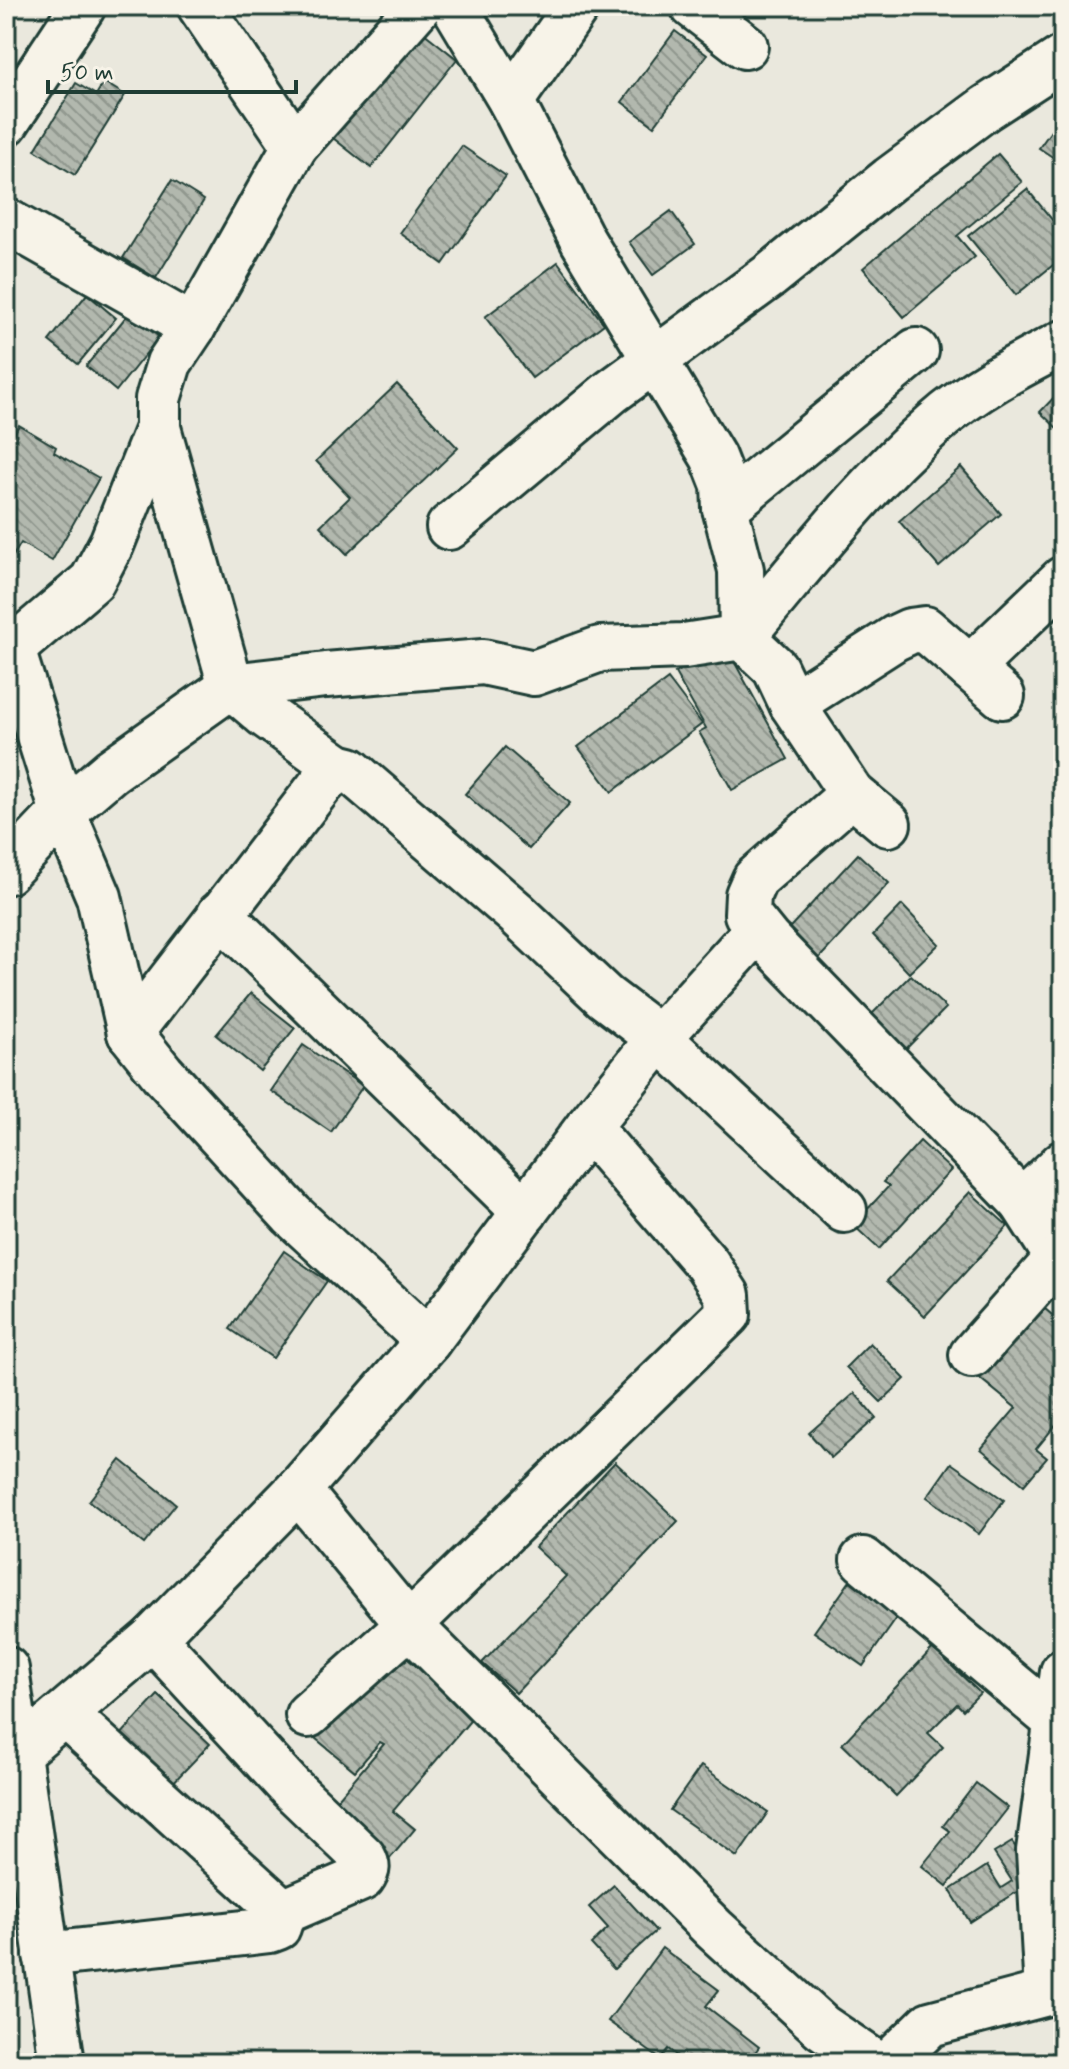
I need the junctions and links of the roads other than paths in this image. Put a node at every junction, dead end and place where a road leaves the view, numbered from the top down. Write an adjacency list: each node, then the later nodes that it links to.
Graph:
1 (83, 6): 10 (street)
2 (200, 6): 11 (street)
3 (419, 6): 11 (street)
4 (454, 6): 9 (street)
5 (577, 6): 9 (street)
6 (693, 6): 7 (street)
7 (745, 46)
8 (1063, 58): 16 (street)
9 (511, 101): 16 (street)
10 (6, 123)
11 (295, 146): 13 (street)
12 (6, 221): 13 (street)
13 (193, 327): 17 (street)
14 (1063, 343): 21 (street)
15 (916, 351): 18 (street)
16 (657, 359): 18 (street); 19 (street)
17 (158, 428): 22 (street); 23 (street)
18 (725, 508): 21 (street)
19 (449, 527)
20 (1063, 579): 24 (street)
21 (742, 637): 23 (street); 24 (street)
22 (9, 646): 27 (street)
23 (231, 686): 25 (street); 27 (street)
24 (792, 704): 26 (street)
25 (338, 767): 30 (street); 33 (street)
26 (852, 794): 28 (street); 31 (street)
27 (63, 812): 29 (street); 32 (street)
28 (888, 824)
29 (6, 872)
30 (220, 914): 32 (street); 38 (street)
31 (758, 929): 33 (street); 36 (street)
32 (130, 1033): 40 (street)
33 (659, 1038): 34 (street); 37 (street)
34 (588, 1127): 38 (street); 44 (street)
35 (1063, 1163): 36 (street)
36 (1022, 1202): 39 (street)
37 (844, 1210)
38 (525, 1212): 40 (street)
39 (1060, 1262): 41 (street)
40 (428, 1341): 42 (street)
41 (972, 1355)
42 (298, 1490): 44 (street); 45 (street)
43 (863, 1560): 50 (street)
44 (409, 1625): 49 (street); 56 (street)
45 (153, 1638): 48 (street); 52 (street)
46 (6, 1669): 51 (street)
47 (1063, 1672): 50 (street)
48 (65, 1714): 51 (street); 52 (street)
49 (308, 1715)
50 (1056, 1721): 54 (street)
51 (11, 1759): 53 (street)
52 (283, 1912): 53 (street)
53 (46, 1955): 55 (street)
54 (1055, 1988): 57 (street)
55 (62, 2063)
56 (875, 2063)
57 (890, 2063)

